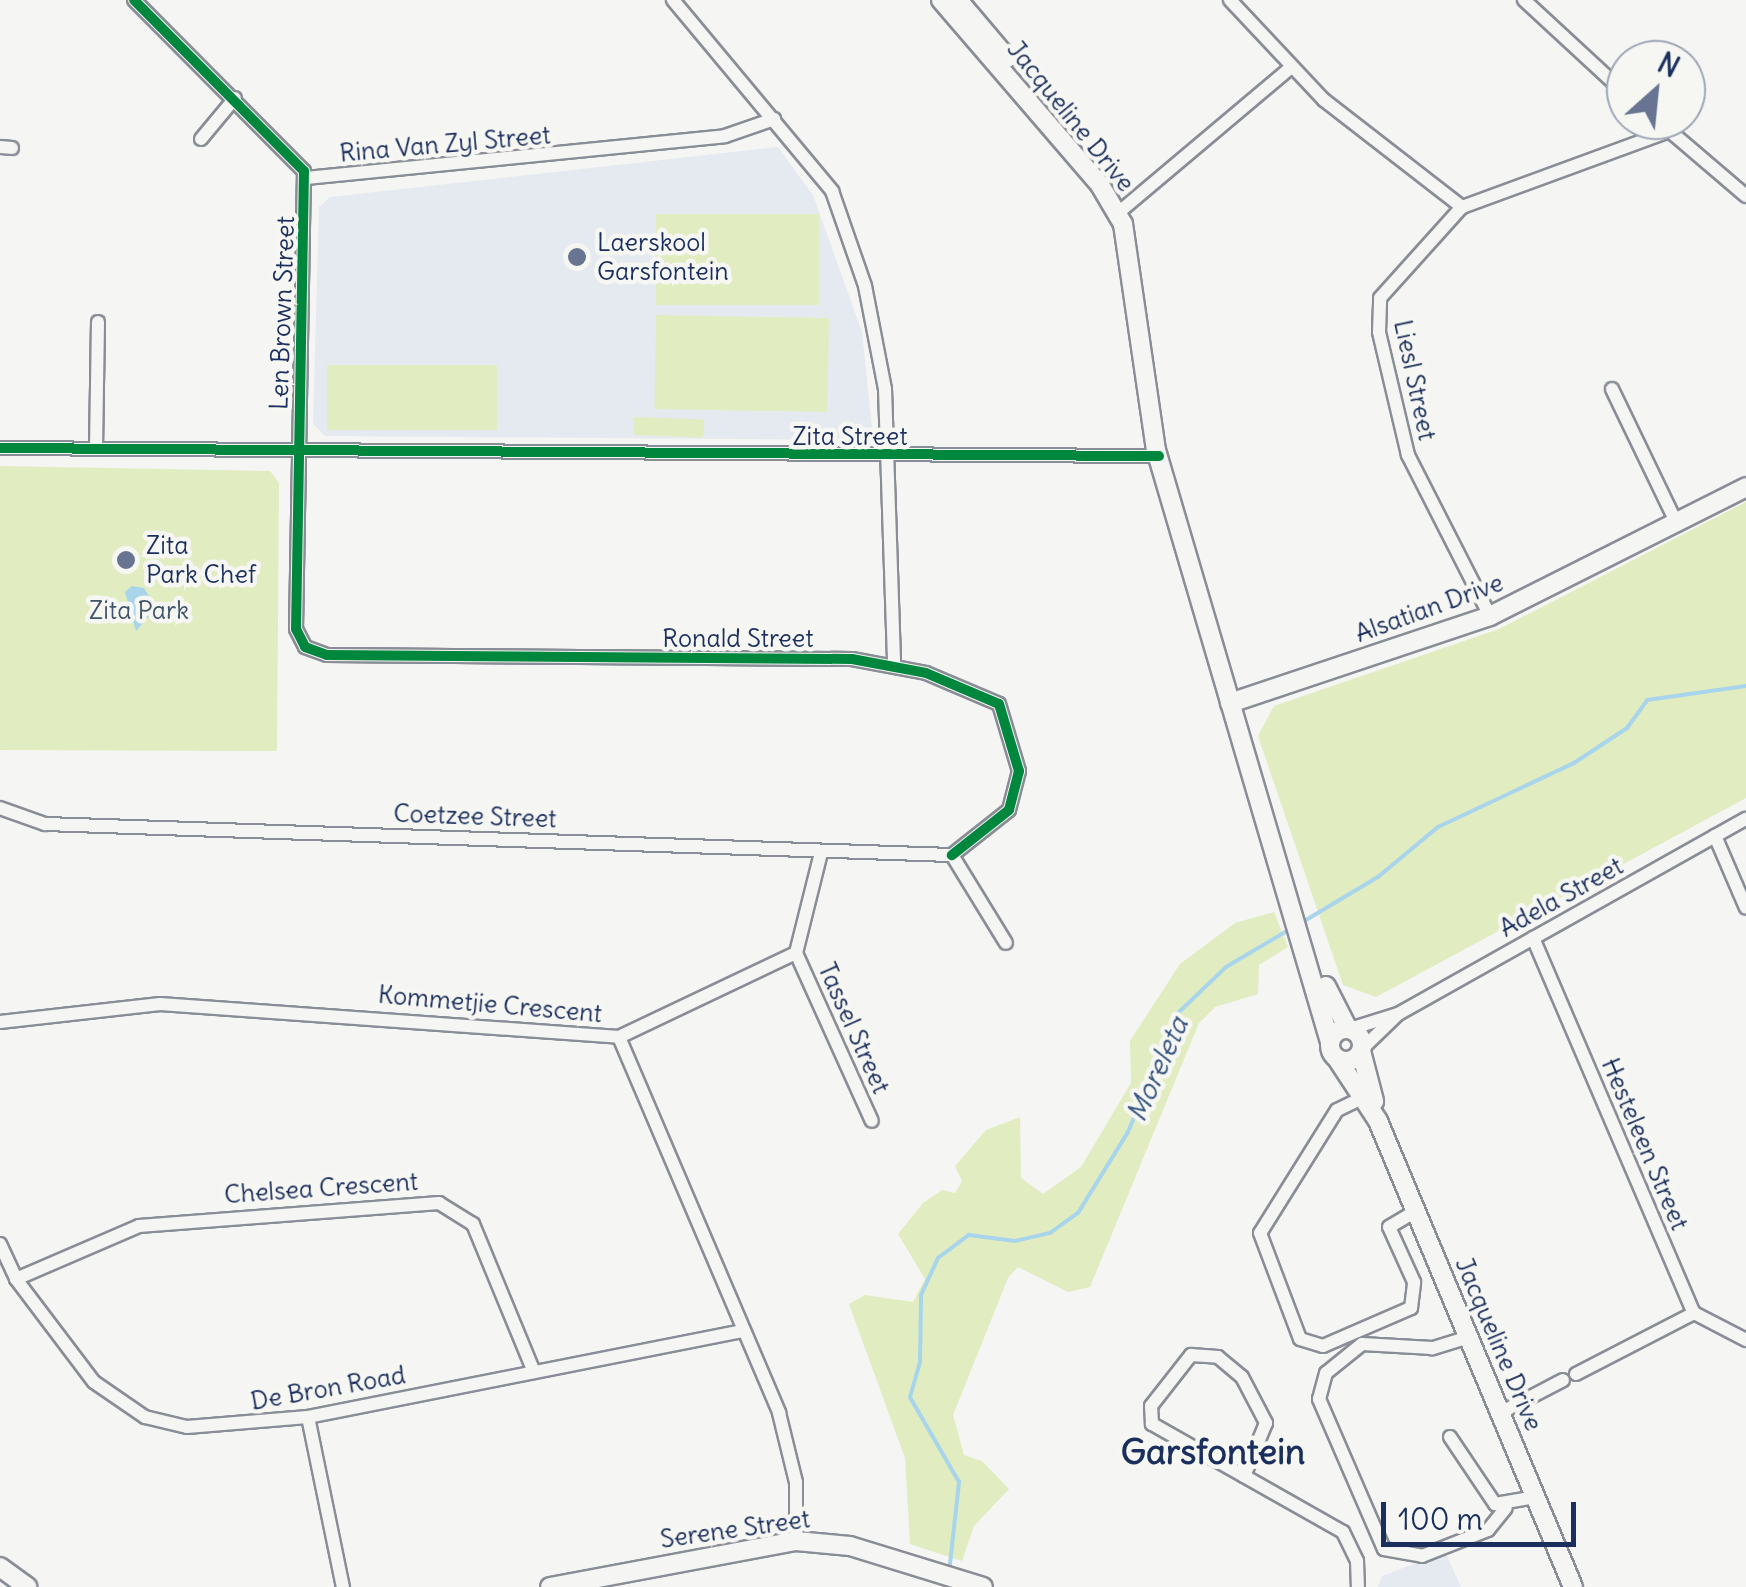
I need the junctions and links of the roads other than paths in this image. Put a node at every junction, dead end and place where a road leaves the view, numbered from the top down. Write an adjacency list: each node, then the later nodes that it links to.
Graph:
1 (134, 0): 9 (street, Rina Van Zyl Street)
2 (673, 0): 10 (street)
3 (941, 0): 17 (street, Jacqueline Drive)
4 (958, 0): 17 (street, Jacqueline Drive)
5 (1230, 0): 7 (street)
6 (1524, 0): 8 (street)
7 (1290, 69): 16 (street); 17 (street)
8 (1606, 76)
9 (236, 98): 11 (street); 14 (street, Rina Van Zyl Street)
10 (774, 119): 14 (street, Rina Van Zyl Street); 23 (street)
11 (201, 139)
12 (1645, 140): 16 (street, Liesl Street)
13 (1681, 140): 15 (street)
14 (306, 178): 22 (street, Len Brown Street)
15 (1746, 196)
16 (1462, 207): 27 (street, Liesl Street)
17 (1123, 210): 24 (street, Jacqueline Drive)
18 (98, 322): 21 (street)
19 (1612, 390): 26 (street)
20 (0, 448): 21 (street, Zita Street)
21 (96, 449): 22 (street, Zita Street)
22 (299, 453): 23 (street, Zita Street); 28 (street, Len Brown Street)
23 (889, 456): 24 (street, Zita Street); 29 (street)
24 (1160, 456): 30 (street, Jacqueline Drive)
25 (1746, 488): 26 (street, Alsatian Drive)
26 (1676, 522): 27 (street, Alsatian Drive)
27 (1490, 616): 30 (street, Alsatian Drive)
28 (296, 629): 29 (street, Ronald Street)
29 (894, 663): 35 (street, Ronald Street)
30 (1230, 703): 39 (street, Jacqueline Drive)
31 (0, 808): 34 (street, Coetzee Street)
32 (1746, 819): 33 (street, Adela Street)
33 (1716, 836): 36 (street); 37 (street, Adela Street)
34 (821, 853): 35 (street, Coetzee Street); 40 (street)
35 (952, 855): 38 (street)
36 (1746, 908)
37 (1534, 938): 41 (street, Adela Street); 54 (street, Hesteleen Street)
38 (1006, 943)
39 (1306, 946): 43 (street, Jacqueline Drive); 45 (street, Jacqueline Drive)
40 (796, 953): 44 (street); 50 (street, Tassel Street)
41 (1398, 1014): 43 (street, Adela Street); 46 (street, Adela Street)
42 (0, 1022): 44 (street, Kommetjie Crescent)
43 (1349, 1029): 45 (street); 46 (street, Jacqueline Drive)
44 (619, 1037): 55 (street, Kommetjie Crescent)
45 (1330, 1042): 47 (street, Jacqueline Drive)
46 (1362, 1050): 47 (street); 49 (street, Jacqueline Drive)
47 (1338, 1060): 48 (street, Jacqueline Drive)
48 (1364, 1097): 49 (street, Jacqueline Drive); 51 (street)
49 (1378, 1120): 51 (street, Jacqueline Drive)
50 (872, 1121)
51 (1416, 1211): 56 (street, Jacqueline Drive)
52 (0, 1244): 53 (street, De Bron Road)
53 (16, 1279): 58 (street, Chelsea Crescent); 60 (street, De Bron Road)
54 (1694, 1313): 57 (street); 59 (street)
55 (744, 1331): 58 (street, De Bron Road); 65 (street, Kommetjie Crescent)
56 (1469, 1337): 59 (street, Jacqueline Drive); 64 (street)
57 (1746, 1340)
58 (534, 1372): 60 (street, De Bron Road)
59 (1500, 1412): 63 (street, Jacqueline Drive)
60 (308, 1417): 68 (street)
61 (1450, 1437): 64 (street)
62 (1244, 1476): 62 (street); 71 (street)
63 (1536, 1497): 64 (street); 72 (street, Jacqueline Drive)
64 (1506, 1508)
65 (796, 1540): 69 (street, Serene Street); 70 (street, Serene Street)
66 (0, 1567): 67 (street)
67 (28, 1587)
68 (342, 1587)
69 (550, 1587)
70 (983, 1587)
71 (1358, 1587)
72 (1573, 1587)

